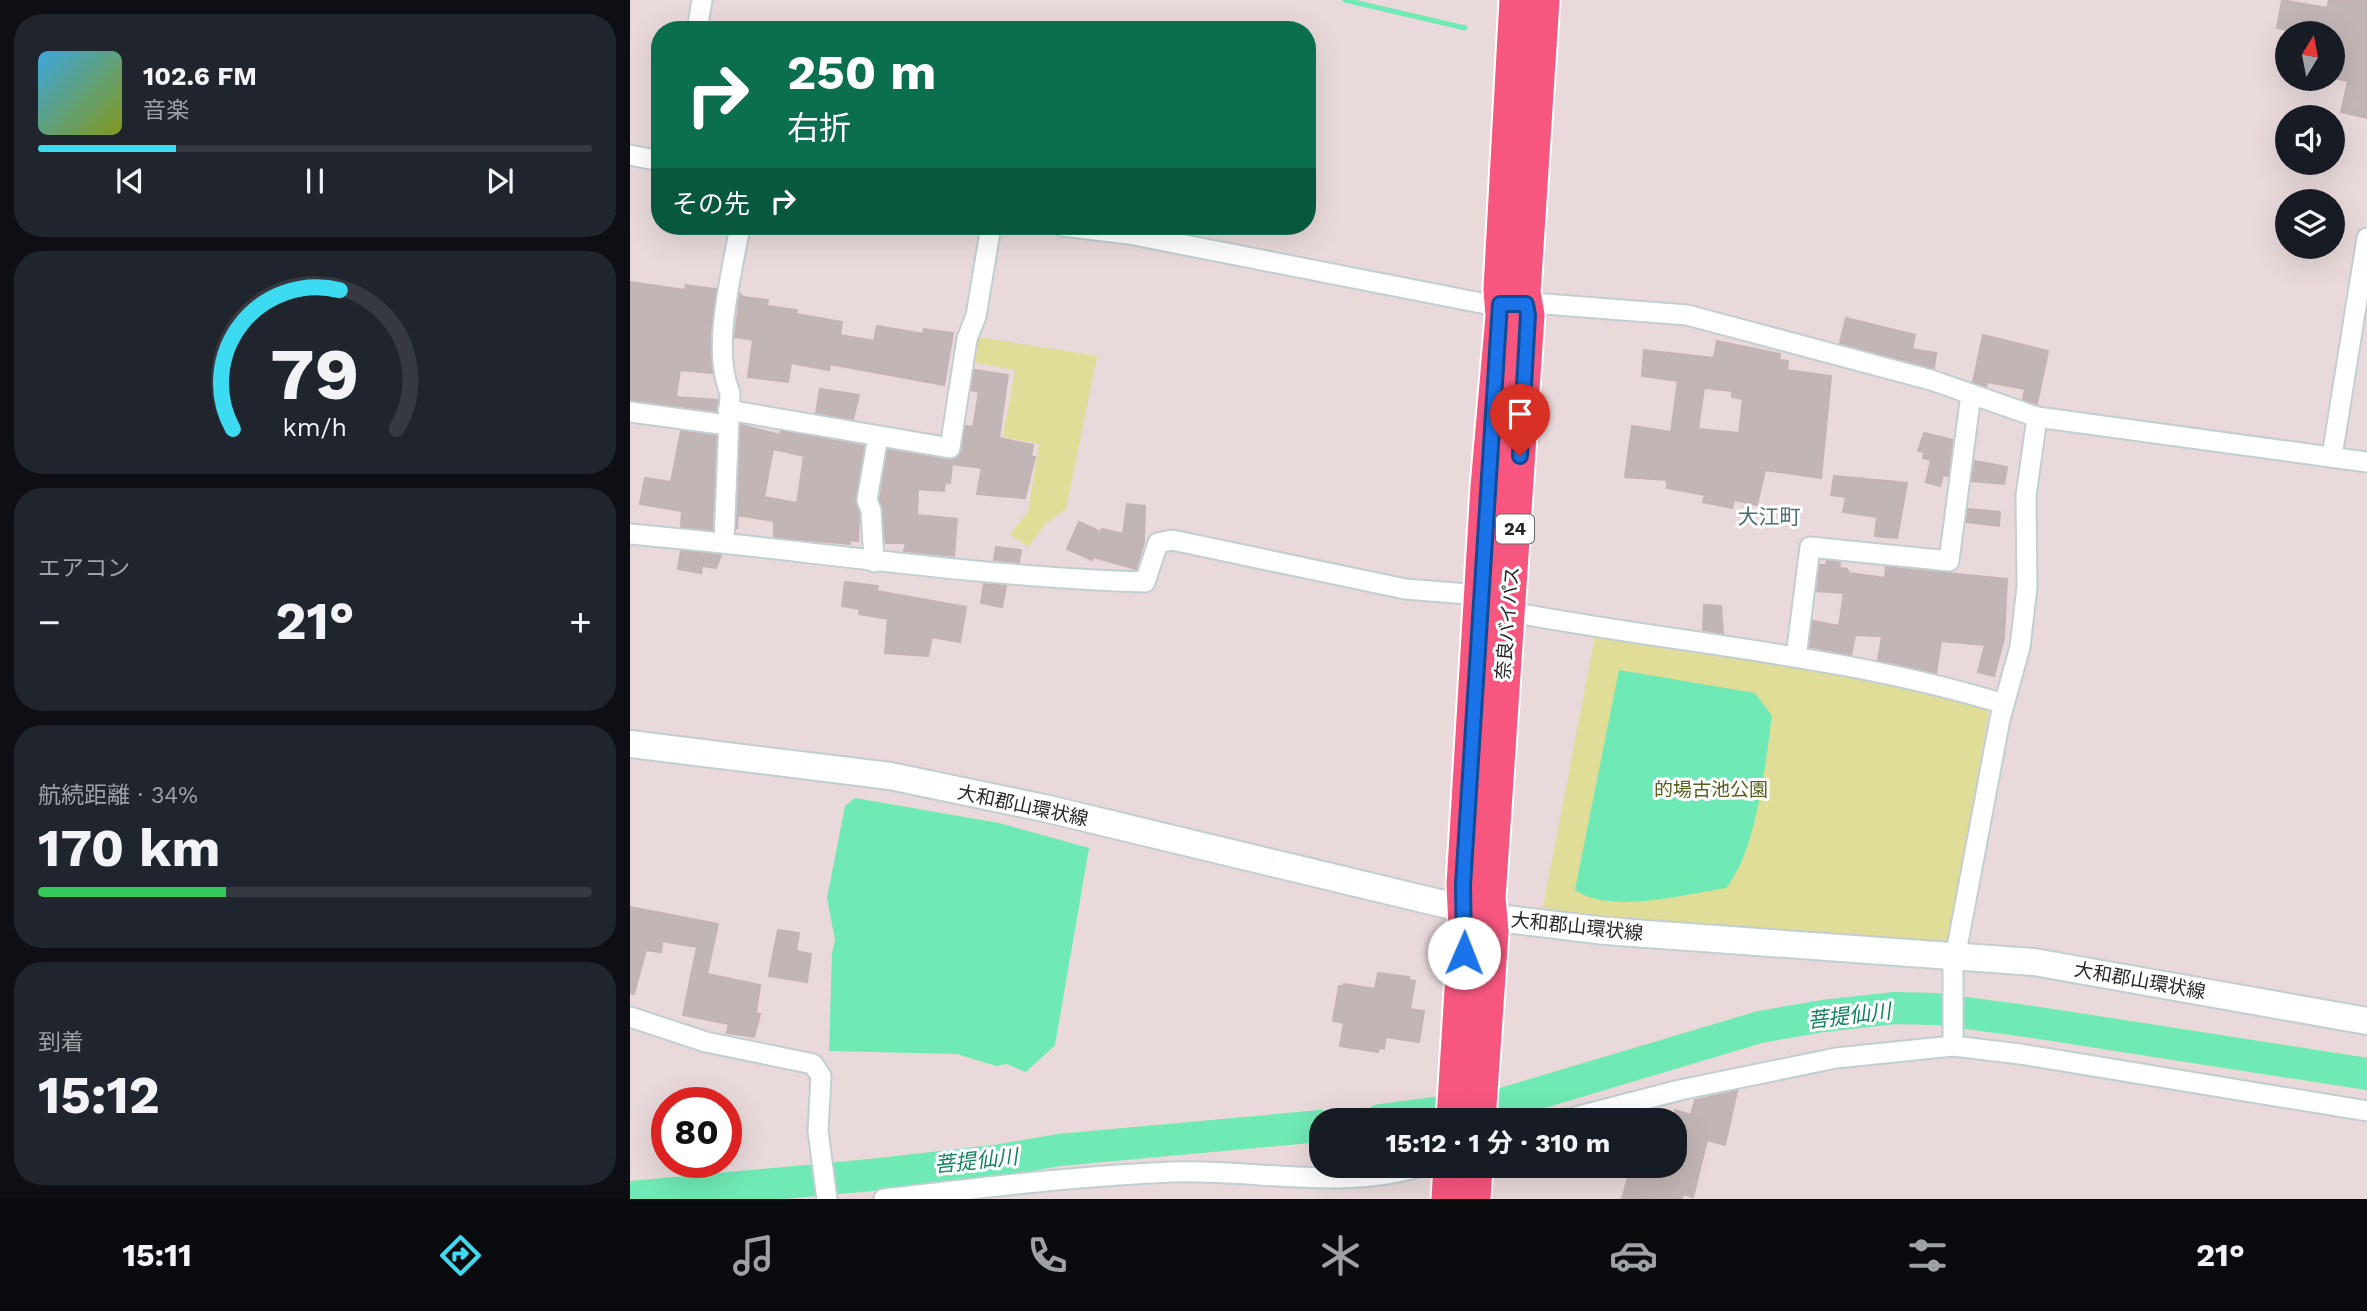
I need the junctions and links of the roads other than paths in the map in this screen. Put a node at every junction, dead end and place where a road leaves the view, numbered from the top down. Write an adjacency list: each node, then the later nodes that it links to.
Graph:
1 (702, 0): 4 (street)
2 (1516, 0): 11 (highway, 奈良バイパス / 24)
3 (1543, 0): 11 (highway, 奈良バイパス / 24)
4 (698, 21)
5 (630, 155): 6 (street)
6 (651, 159)
7 (738, 235): 15 (street)
8 (990, 235): 16 (street)
9 (1134, 235): 11 (street)
10 (2367, 238): 17 (street)
11 (1513, 304): 12 (street); 22 (highway, 奈良バイパス / 24)
12 (1971, 394): 14 (street); 23 (street)
13 (630, 412): 15 (street)
14 (2037, 417): 17 (street); 24 (street)
15 (728, 418): 16 (street); 20 (street)
16 (878, 436): 21 (street)
17 (2332, 456): 18 (street)
18 (2367, 462)
19 (630, 534): 20 (street)
20 (724, 542): 21 (street)
21 (874, 562): 22 (street)
22 (1493, 603): 23 (street); 26 (highway, 奈良バイパス / 24)
23 (1796, 657): 24 (street)
24 (2004, 704): 27 (street)
25 (630, 744): 26 (main road, 大和郡山環状線)
26 (1477, 913): 27 (main road, 大和郡山環状線); 31 (highway, 奈良バイパス / 24)
27 (1954, 962): 29 (main road, 大和郡山環状線); 30 (street)
28 (630, 1017): 39 (street)
29 (2367, 1021)
30 (1953, 1041): 34 (street); 35 (street)
31 (1471, 1059): 32 (highway, 奈良バイパス / 24); 33 (highway, 奈良バイパス / 24)
32 (1457, 1108)
33 (1477, 1108)
34 (1610, 1108)
35 (2367, 1111)
36 (1339, 1178): 40 (street)
37 (1449, 1178): 41 (highway)
38 (1475, 1178): 42 (highway)
39 (827, 1199)
40 (884, 1199)
41 (1448, 1199)
42 (1474, 1199)

